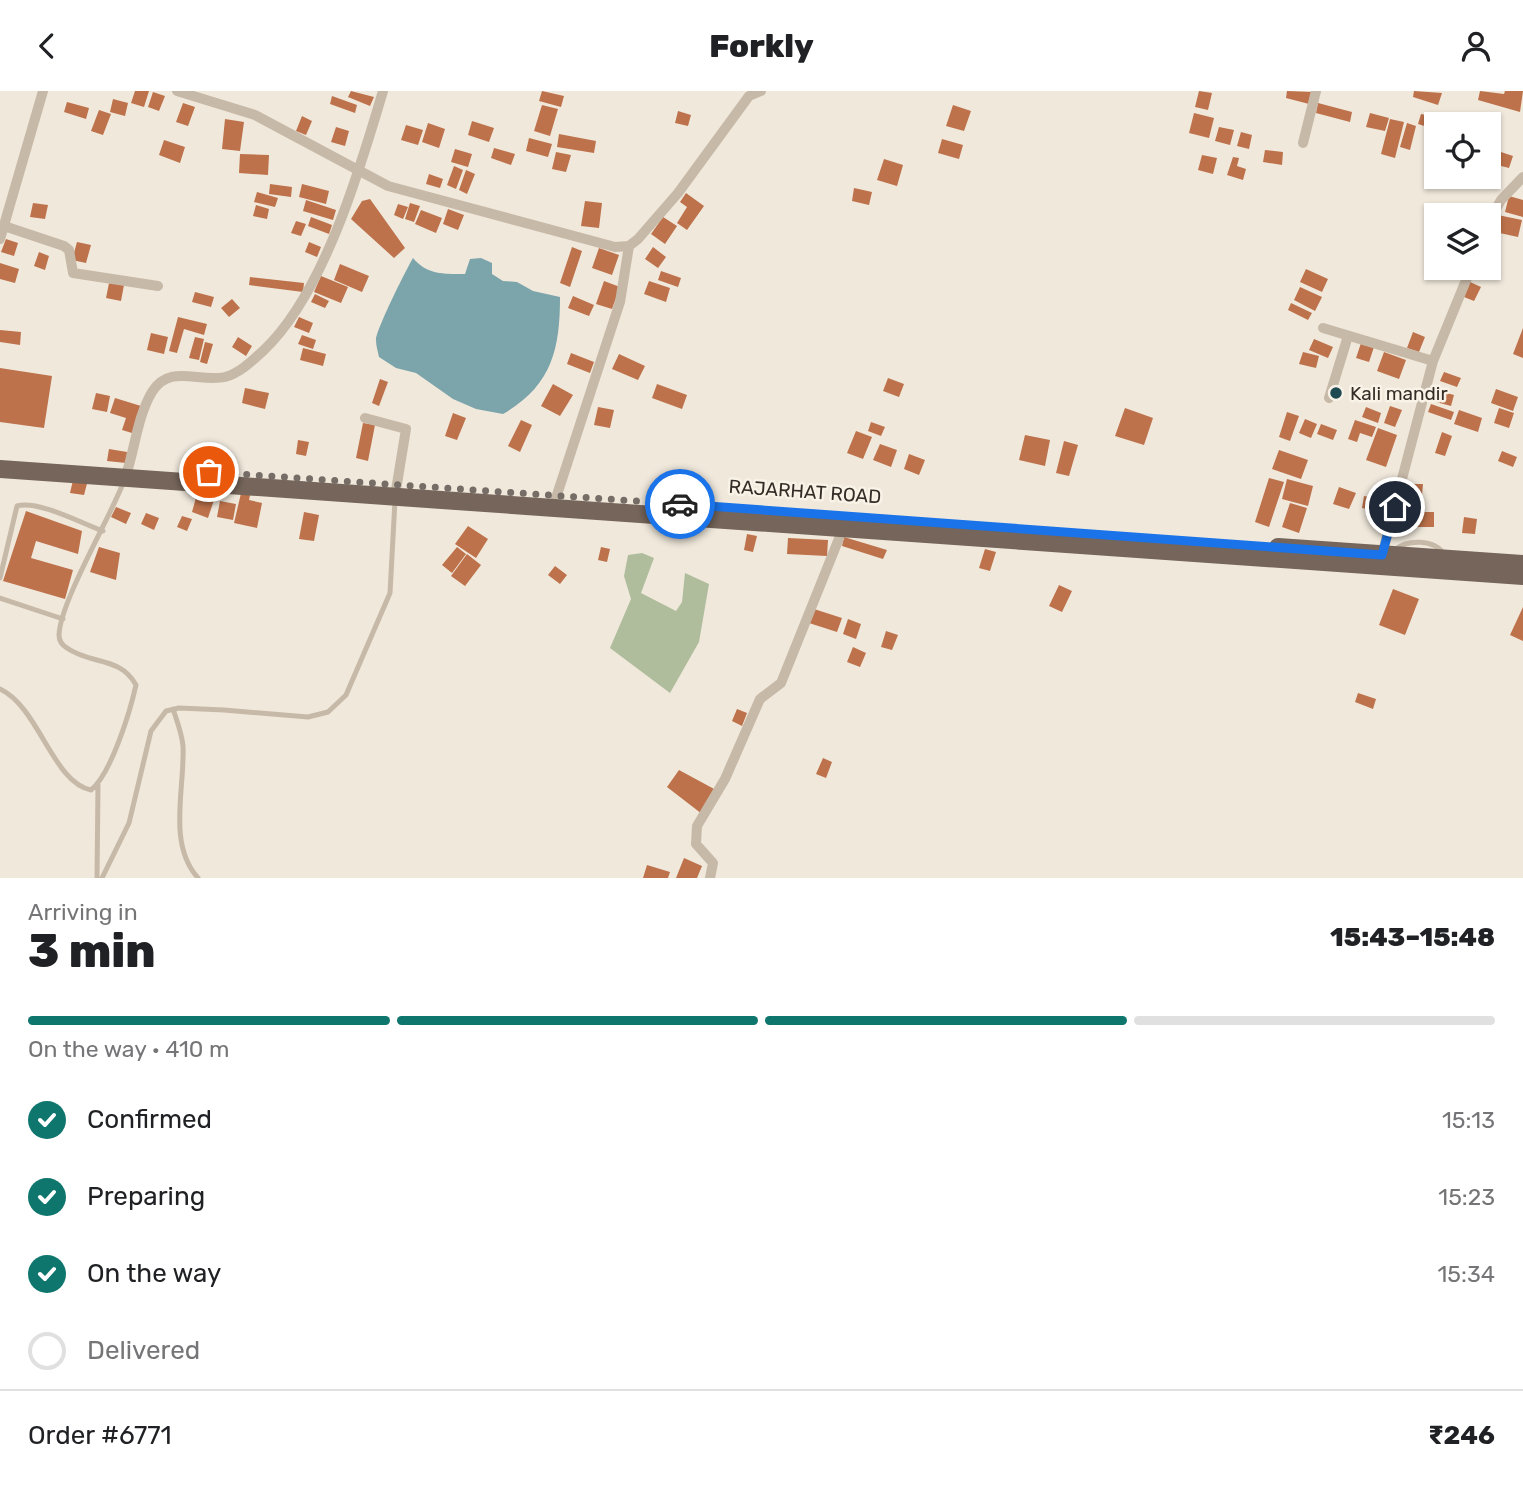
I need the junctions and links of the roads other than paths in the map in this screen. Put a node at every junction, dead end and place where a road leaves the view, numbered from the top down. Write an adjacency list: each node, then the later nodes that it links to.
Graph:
1 (43, 91): 10 (street)
2 (177, 91): 7 (street)
3 (383, 91): 7 (street)
4 (761, 91): 12 (street)
5 (1316, 91): 6 (street)
6 (1303, 143)
7 (359, 172): 12 (street); 22 (street)
8 (1523, 177): 9 (street)
9 (1499, 203)
10 (4, 226): 11 (street); 14 (street)
11 (0, 239)
12 (629, 246): 24 (street)
13 (1466, 280): 17 (street)
14 (158, 286)
15 (1323, 328): 16 (street)
16 (1348, 335): 17 (street); 18 (street)
17 (1433, 361): 27 (street)
18 (1329, 398)
19 (365, 418): 23 (street)
20 (0, 457): 22 (main road, RAJARHAT ROAD)
21 (0, 469): 22 (main road, RAJARHAT ROAD)
22 (127, 472): 23 (main road, RAJARHAT ROAD); 26 (lane)
23 (397, 491): 24 (main road, RAJARHAT ROAD); 34 (lane)
24 (556, 501): 25 (main road, RAJARHAT ROAD); 27 (main road, RAJARHAT ROAD)
25 (844, 526): 29 (main road, RAJARHAT ROAD); 38 (street)
26 (103, 531): 30 (lane); 32 (lane)
27 (1386, 555): 28 (main road, RAJARHAT ROAD)
28 (1523, 564)
29 (1523, 576)
30 (0, 578)
31 (0, 598): 32 (lane)
32 (63, 619): 35 (lane)
33 (0, 689): 35 (lane)
34 (173, 709): 36 (lane); 37 (lane)
35 (98, 785): 36 (lane)
36 (99, 878)
37 (198, 878)
38 (710, 878)

